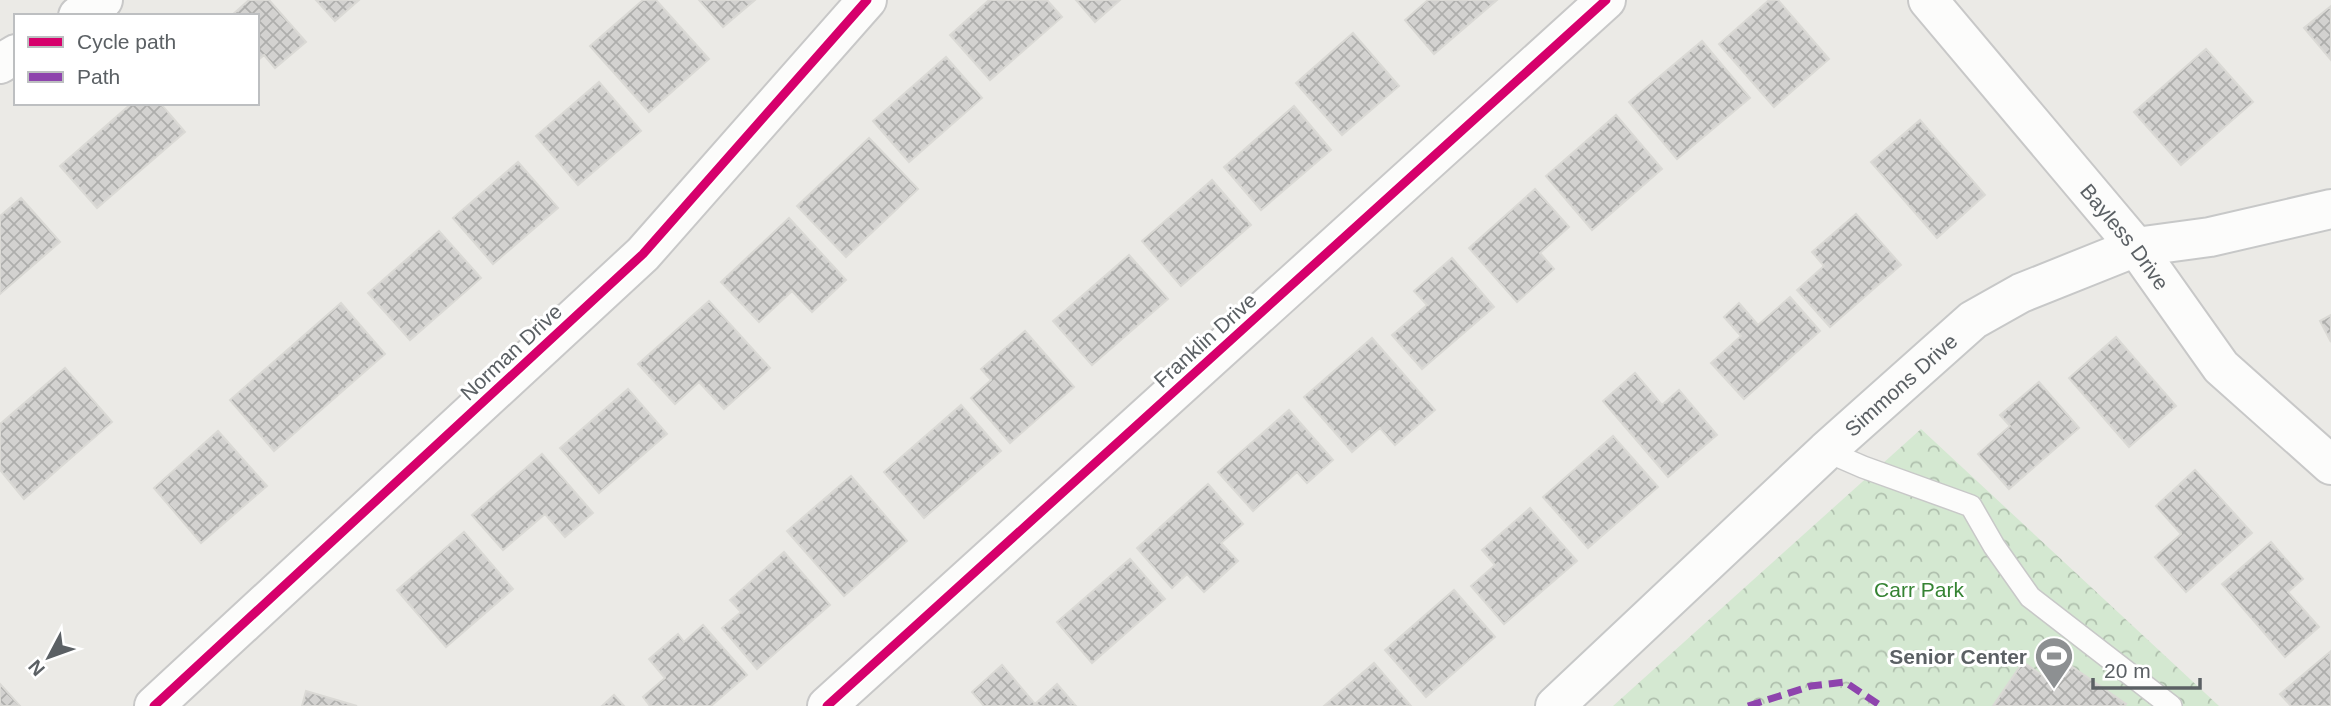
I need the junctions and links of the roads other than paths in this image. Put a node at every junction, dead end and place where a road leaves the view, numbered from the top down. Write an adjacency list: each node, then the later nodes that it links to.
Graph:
1 (103, 0): 5 (street)
2 (867, 0): 10 (street, Norman Drive)
3 (1606, 0): 11 (street, Franklin Drive)
4 (1928, 0): 7 (street, Bayless Drive)
5 (81, 14)
6 (2331, 209): 7 (street, Simmons Drive)
7 (2136, 247): 8 (street, Simmons Drive); 9 (street, Bayless Drive)
8 (1826, 451): 12 (street, Simmons Drive); 13 (lane)
9 (2331, 465)
10 (154, 706)
11 (827, 706)
12 (1555, 706)
13 (2171, 706)

